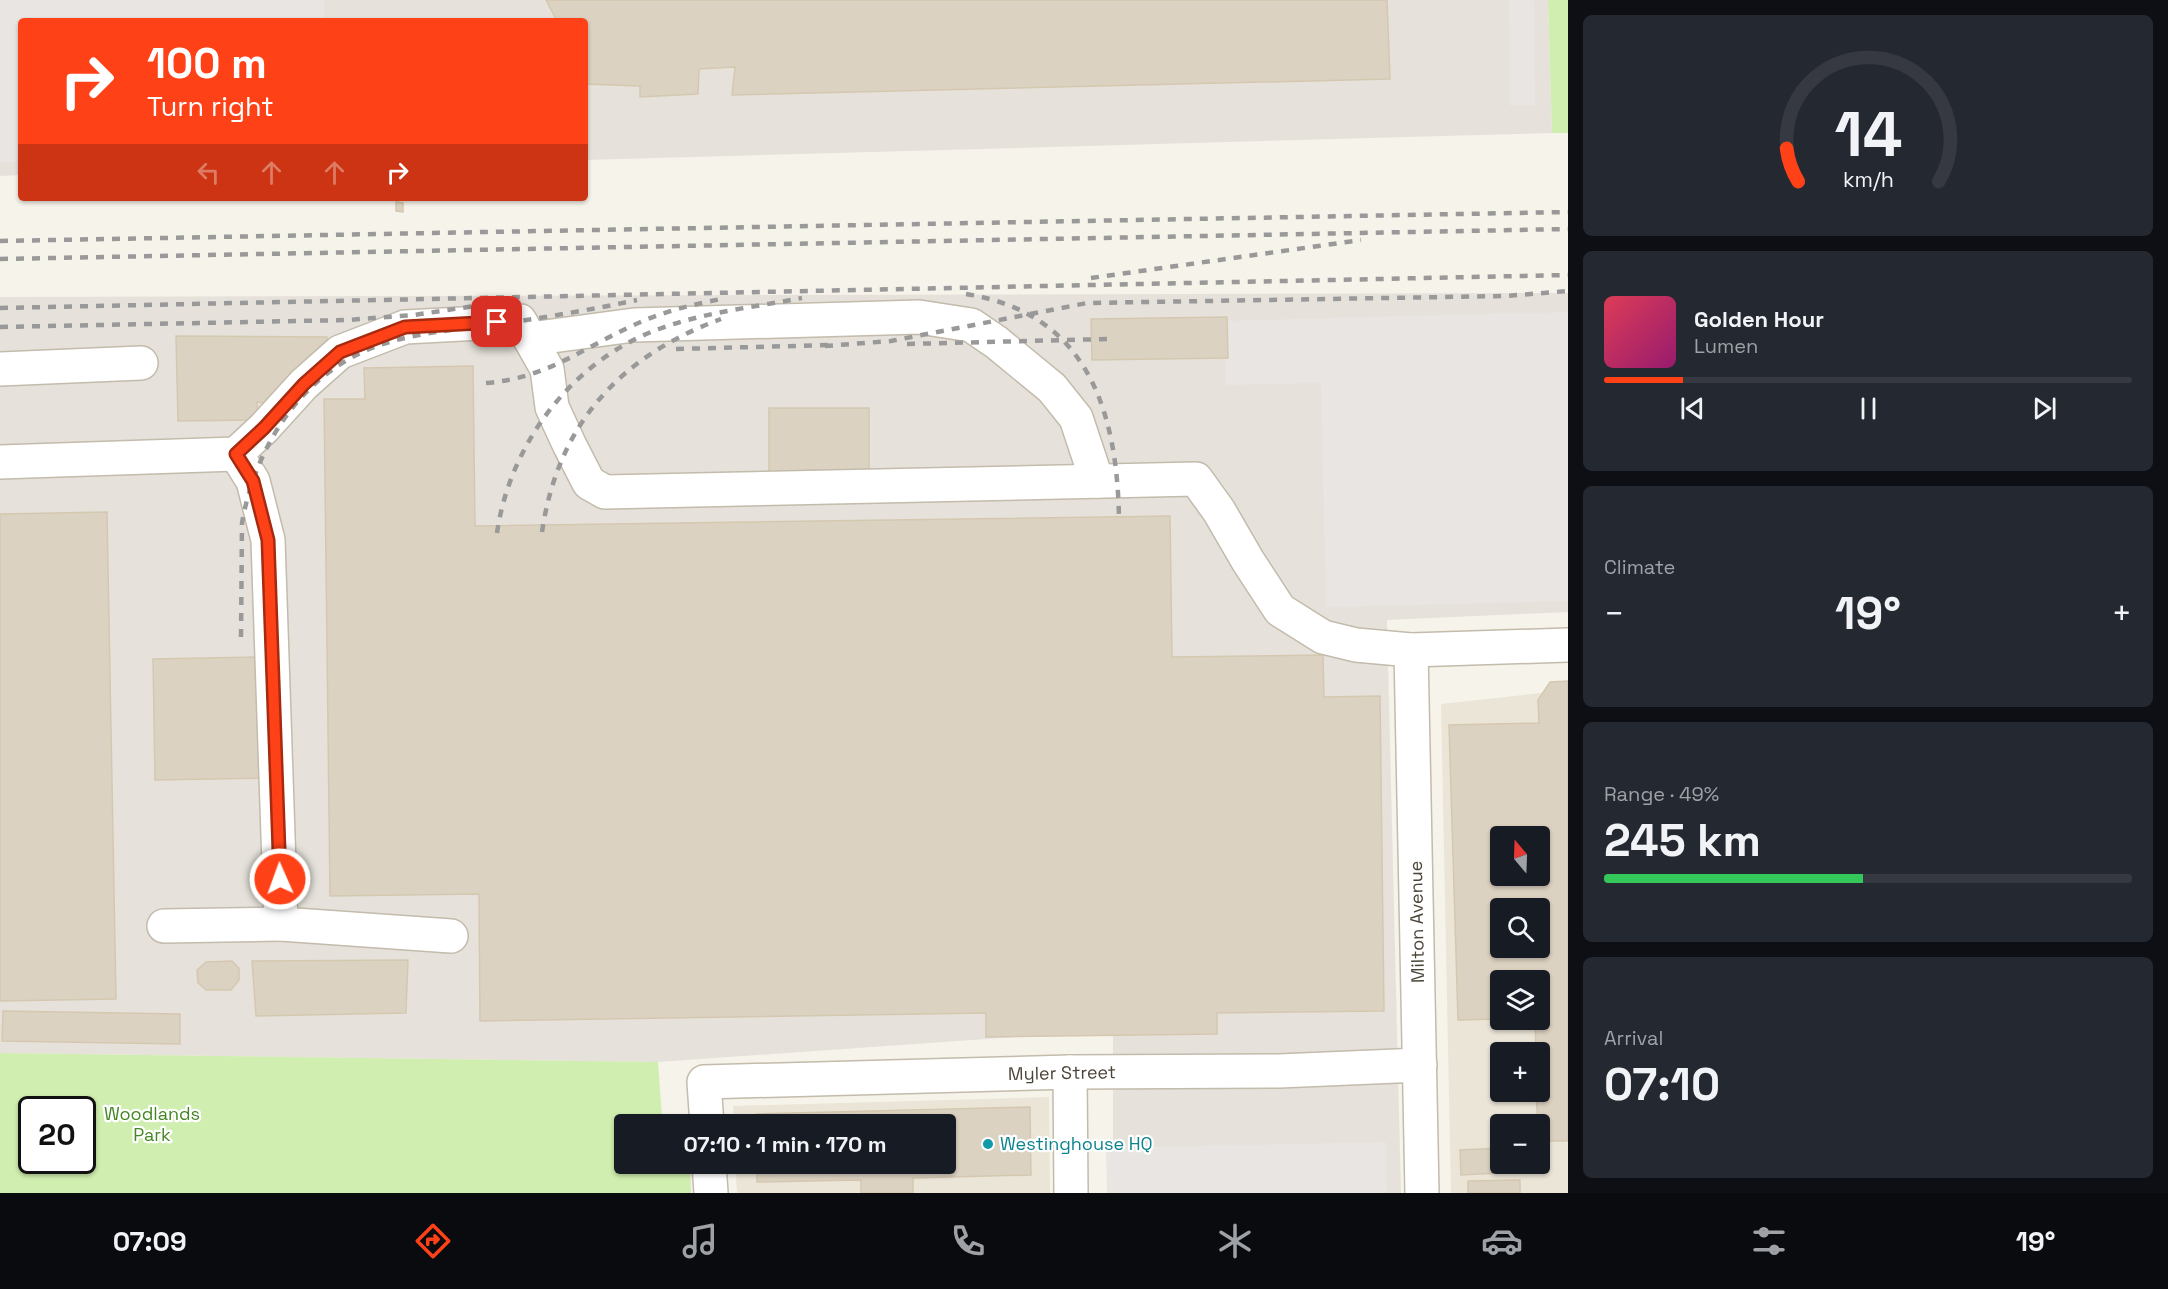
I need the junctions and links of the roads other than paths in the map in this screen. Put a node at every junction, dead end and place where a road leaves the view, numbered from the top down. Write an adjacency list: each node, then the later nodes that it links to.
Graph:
1 (530, 339): 4 (street); 6 (street); 6 (street)
2 (141, 363): 3 (street)
3 (0, 369)
4 (236, 454): 5 (street); 9 (street)
5 (0, 462)
6 (1097, 481): 8 (street)
7 (1568, 645): 8 (street)
8 (1411, 650): 12 (street, Milton Avenue)
9 (281, 924): 10 (street); 11 (street)
10 (164, 926)
11 (451, 936)
12 (1420, 1065): 13 (street, Myler Street); 18 (street, Milton Avenue)
13 (1070, 1072): 14 (street, Myler Street); 17 (street)
14 (706, 1114)
15 (710, 1174): 16 (street)
16 (711, 1193)
17 (1071, 1193)
18 (1422, 1193)

